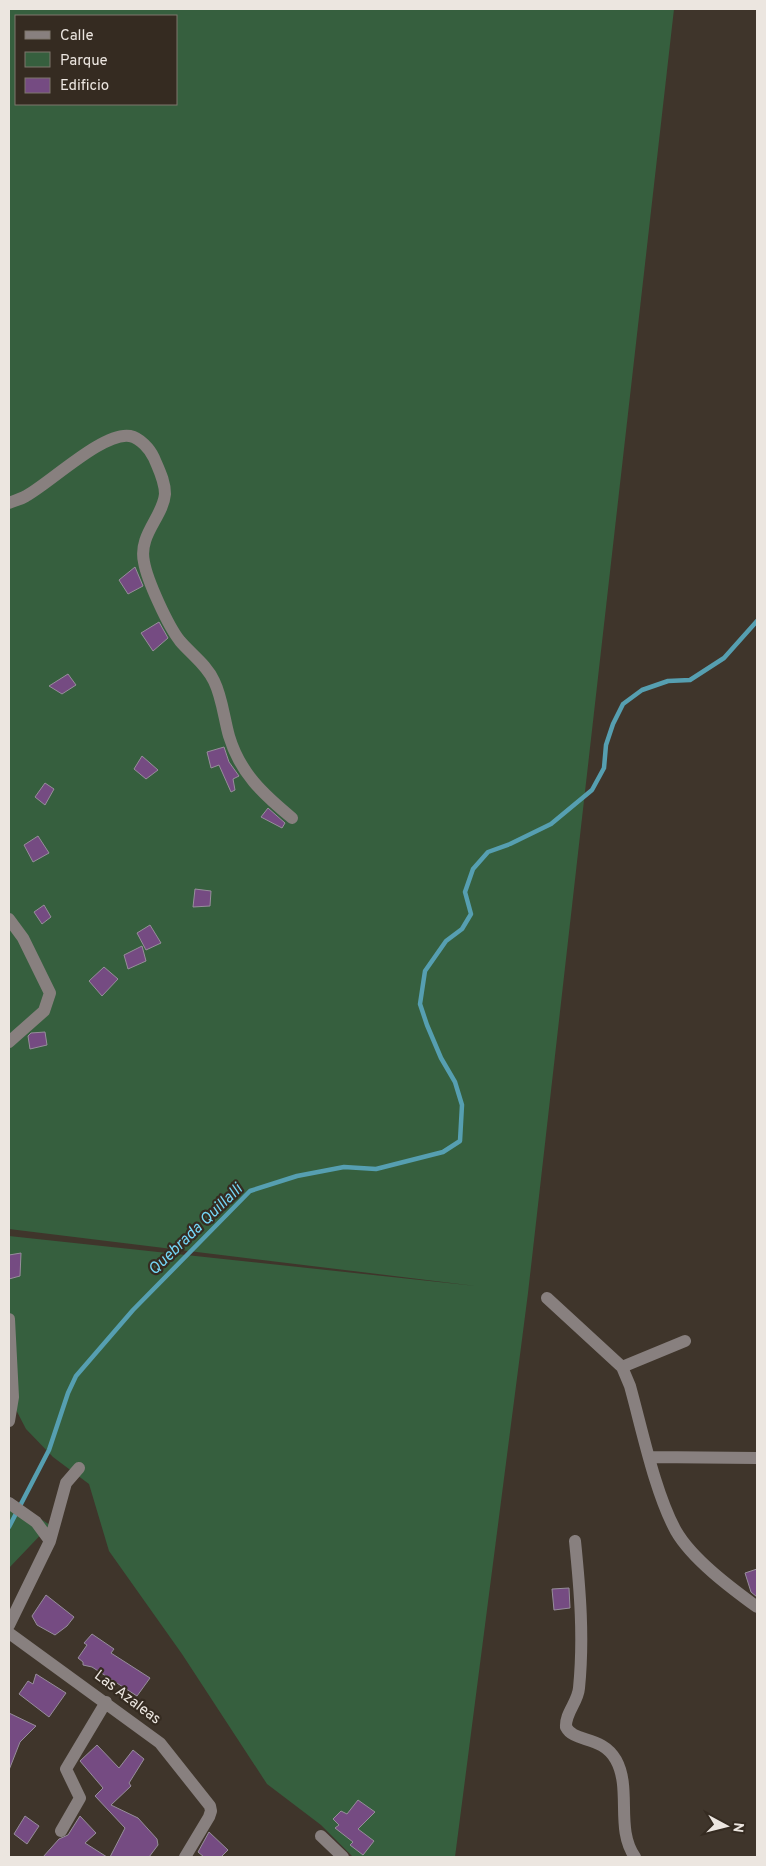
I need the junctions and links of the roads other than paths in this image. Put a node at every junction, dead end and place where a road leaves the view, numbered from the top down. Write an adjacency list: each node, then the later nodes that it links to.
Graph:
1 (9, 503): 2 (street)
2 (292, 818)
3 (9, 919): 4 (street)
4 (9, 1042)
5 (547, 1298): 8 (street)
6 (9, 1319): 9 (street)
7 (685, 1340): 8 (street)
8 (622, 1367): 10 (street)
9 (9, 1421)
10 (650, 1457): 11 (street); 16 (street)
11 (757, 1458)
12 (80, 1468): 14 (street)
13 (9, 1503): 14 (street)
14 (50, 1541): 17 (street)
15 (575, 1541): 24 (street)
16 (757, 1606)
17 (9, 1625)
18 (9, 1633): 19 (street, Las Azaleas)
19 (106, 1702): 20 (street); 22 (street, Las Azaleas)
20 (61, 1831)
21 (321, 1836): 23 (street)
22 (185, 1857)
23 (343, 1857)
24 (635, 1857)

